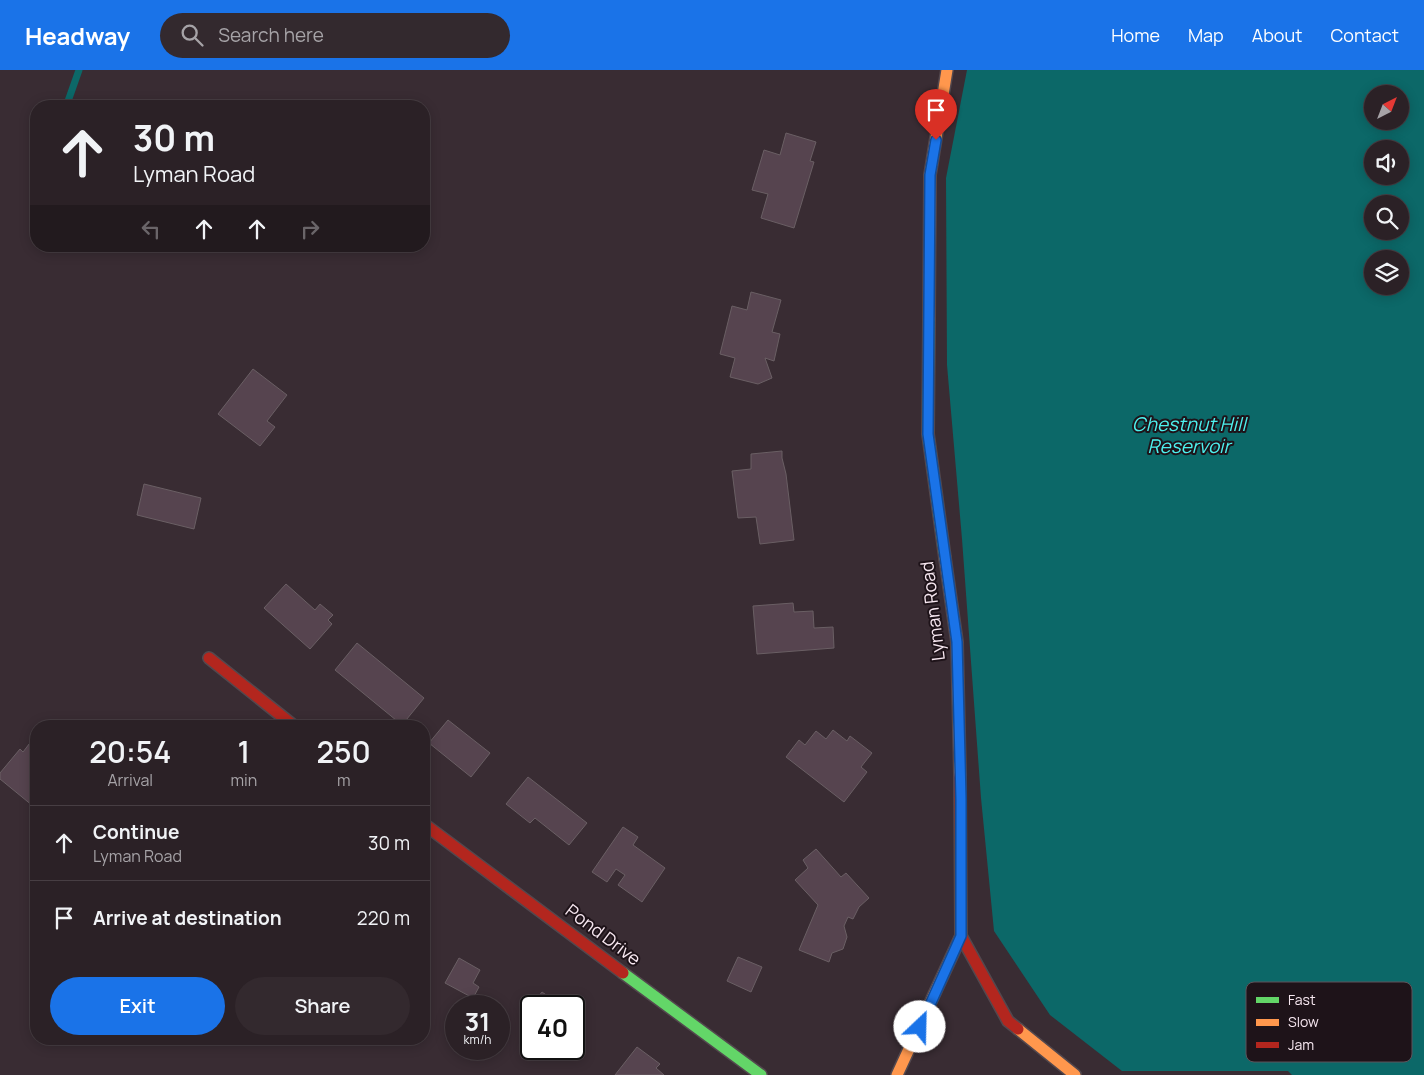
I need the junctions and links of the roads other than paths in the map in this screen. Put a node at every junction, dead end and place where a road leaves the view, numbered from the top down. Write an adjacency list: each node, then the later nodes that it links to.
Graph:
1 (947, 70): 5 (street, Lyman Road)
2 (209, 658): 3 (street)
3 (286, 720)
4 (430, 828): 6 (street, Pond Drive)
5 (961, 936): 7 (street); 8 (street, Lyman Road)
6 (761, 1075)
7 (897, 1075)
8 (1075, 1075)

